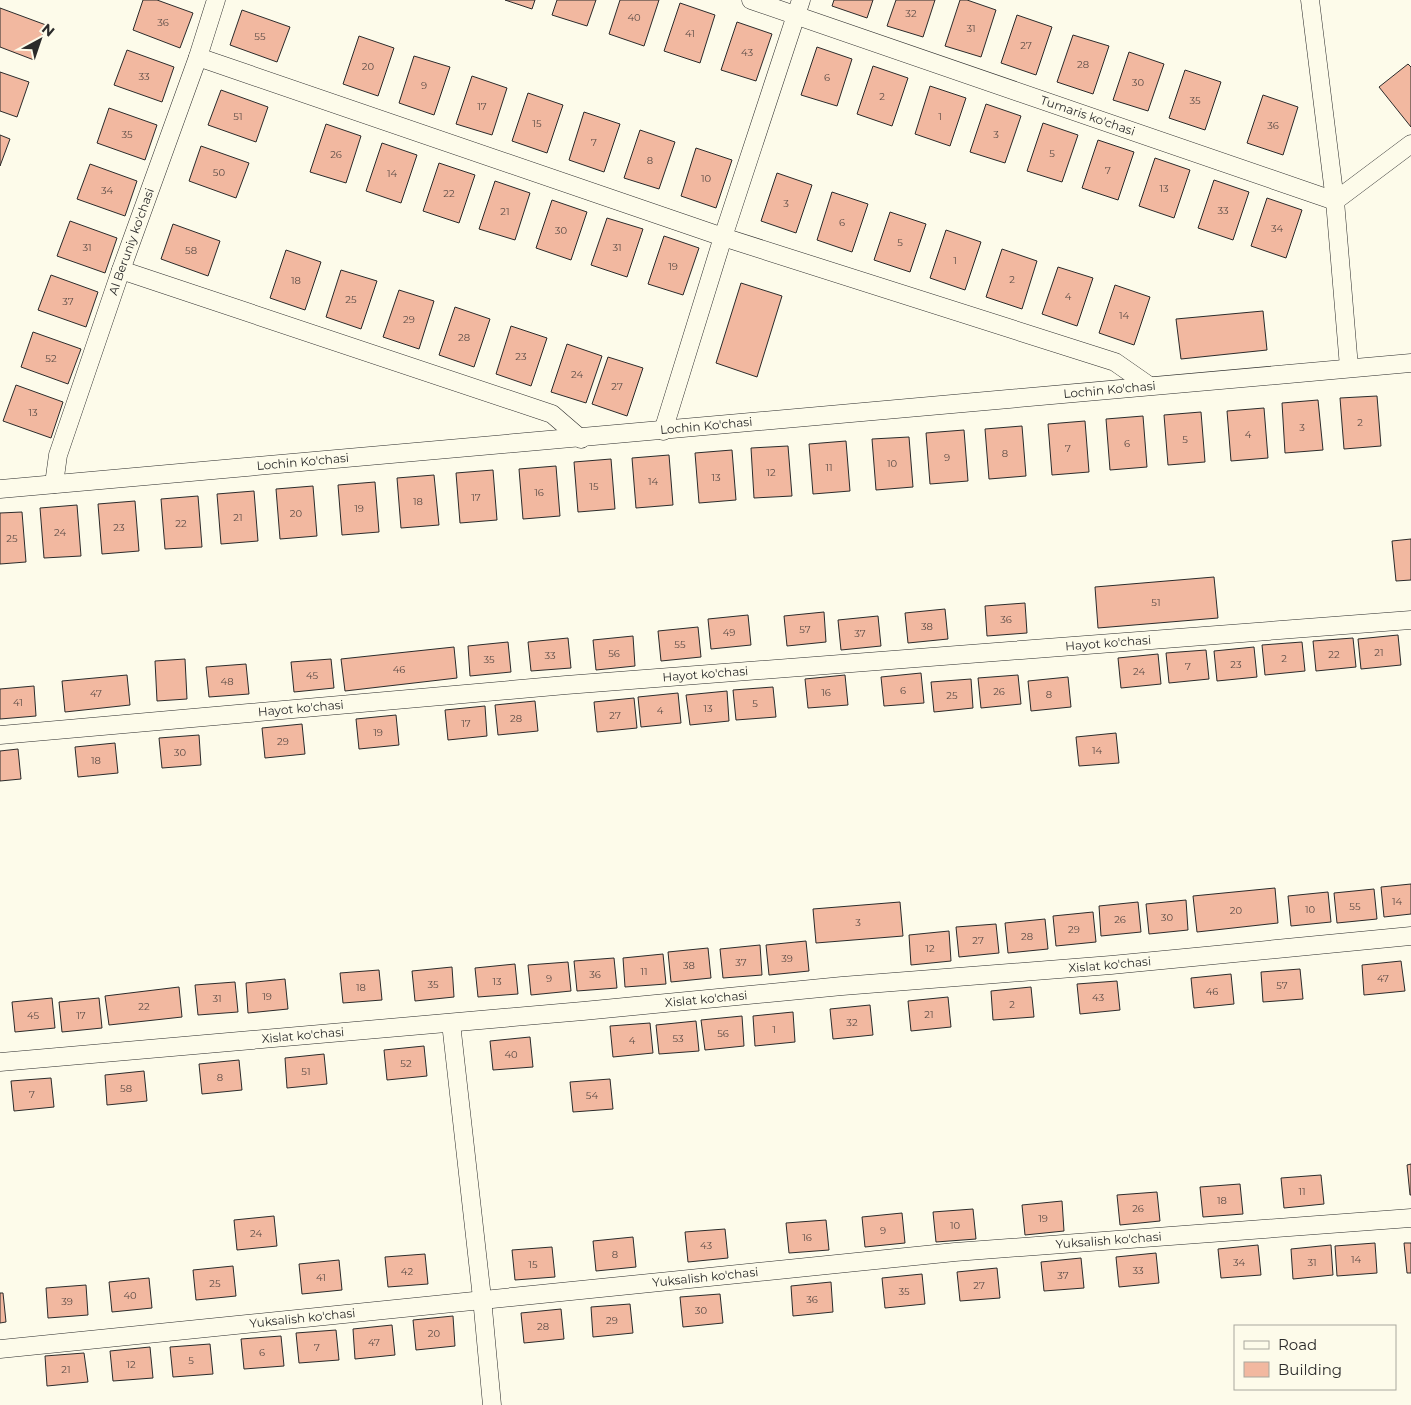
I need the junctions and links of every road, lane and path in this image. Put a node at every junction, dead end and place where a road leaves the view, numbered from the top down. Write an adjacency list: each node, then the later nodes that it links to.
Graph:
1 (216, 0): 5 (street, Al Beruniy ko'chasi)
2 (751, 0): 4 (street, Tumaris ko'chasi)
3 (1310, 0): 7 (street)
4 (799, 7): 7 (street, Tumaris ko'chasi); 8 (street)
5 (198, 56): 8 (street); 9 (street, Al Beruniy ko'chasi)
6 (1411, 144): 7 (street)
7 (1335, 202): 11 (street)
8 (723, 237): 12 (street); 13 (street)
9 (121, 270): 14 (street); 15 (street, Al Beruniy ko'chasi)
10 (1411, 363): 11 (street, Lochin Ko'chasi)
11 (1350, 367): 12 (street, Lochin Ko'chasi)
12 (1148, 385): 13 (street, Lochin Ko'chasi)
13 (663, 431): 14 (street, Lochin Ko'chasi)
14 (581, 439): 15 (street, Lochin Ko'chasi)
15 (54, 484): 16 (street, Lochin Ko'chasi)
16 (0, 489)
17 (1411, 620): 18 (street, Hayot ko'chasi)
18 (0, 735)
19 (1411, 936): 20 (street, Xislat ko'chasi)
20 (451, 1023): 21 (street, Xislat ko'chasi); 23 (street)
21 (0, 1062)
22 (1411, 1218): 23 (street, Yuksalish ko'chasi)
23 (482, 1298): 24 (street, Yuksalish ko'chasi); 25 (street)
24 (0, 1349)
25 (492, 1405)

